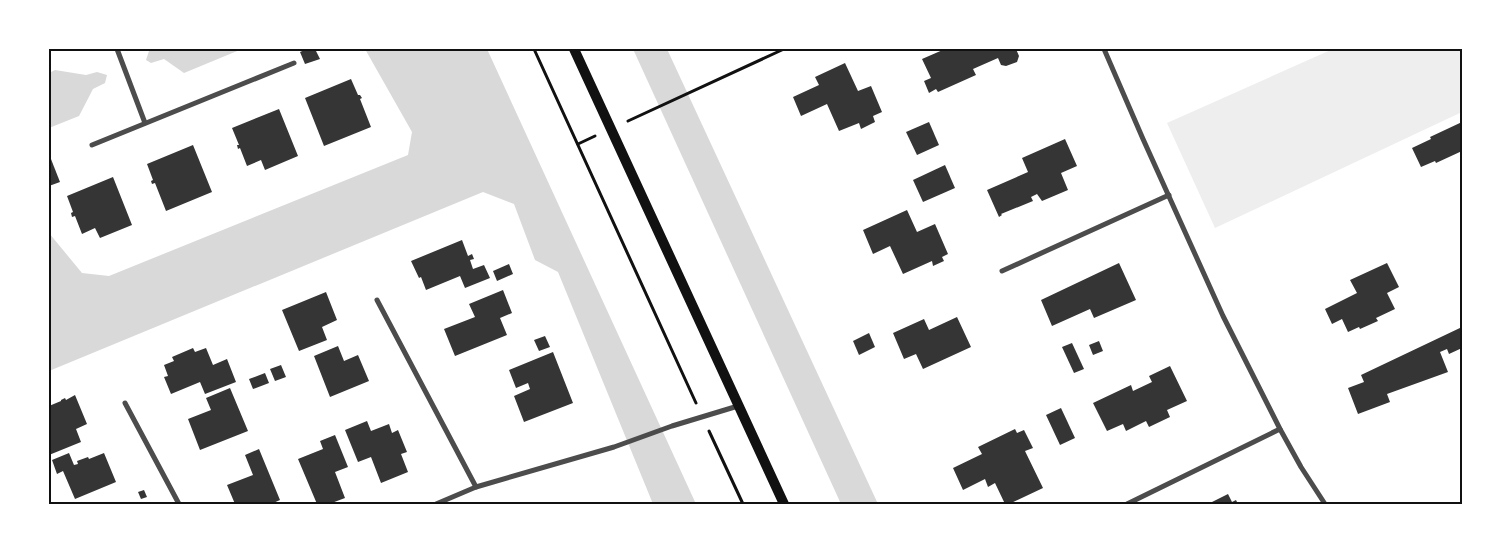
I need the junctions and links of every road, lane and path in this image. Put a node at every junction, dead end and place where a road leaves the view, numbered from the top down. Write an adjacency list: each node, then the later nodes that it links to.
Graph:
1 (117, 49): 8 (street)
2 (534, 49): 15 (path)
3 (574, 49): 14 (main road)
4 (784, 49): 7 (path)
5 (1104, 49): 10 (street)
6 (294, 62): 8 (street)
7 (636, 117)
8 (145, 123): 9 (street)
9 (92, 145)
10 (1169, 195): 11 (street); 16 (street)
11 (1002, 271)
12 (378, 300): 17 (street)
13 (125, 403): 18 (street)
14 (738, 406): 15 (street); 21 (main road)
15 (702, 416): 17 (street); 20 (path)
16 (1280, 429): 22 (street); 23 (street)
17 (476, 488): 19 (street)
18 (179, 504)
19 (436, 504)
20 (743, 504)
21 (784, 504)
22 (1126, 504)
23 (1324, 504)

